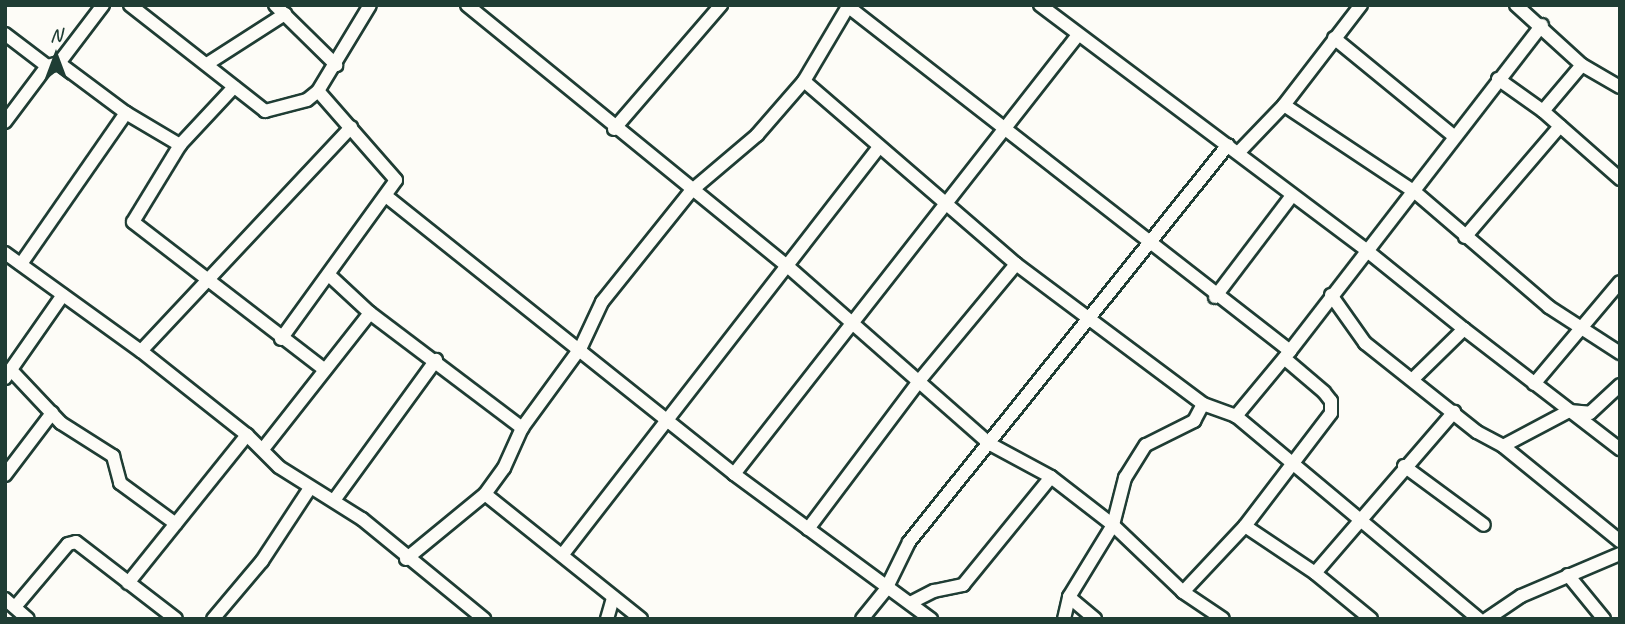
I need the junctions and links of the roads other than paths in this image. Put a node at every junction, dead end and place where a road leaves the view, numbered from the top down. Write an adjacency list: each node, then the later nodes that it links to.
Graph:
1 (103, 5): 17 (street)
2 (130, 5): 16 (street)
3 (275, 5): 11 (street)
4 (370, 5): 18 (street)
5 (721, 5): 31 (street)
6 (1040, 5): 14 (street)
7 (1361, 5): 15 (street)
8 (1516, 5): 12 (street)
9 (849, 7): 21 (street); 32 (street)
10 (475, 8): 31 (street)
11 (285, 14): 16 (street); 18 (street)
12 (1542, 25): 19 (street); 20 (street)
13 (5, 34): 17 (street)
14 (1078, 35): 32 (street); 36 (street)
15 (1334, 38): 25 (street); 33 (street)
16 (207, 64): 22 (street)
17 (53, 65): 27 (street); 28 (street)
18 (336, 65): 24 (street)
19 (1582, 65): 23 (street); 26 (street)
20 (1498, 79): 26 (street); 33 (street)
21 (804, 81): 35 (street); 38 (street)
22 (234, 87): 24 (street); 34 (street)
23 (1620, 87)
24 (318, 91): 30 (street)
25 (1284, 106): 36 (street); 39 (street)
26 (1544, 111): 29 (street)
27 (125, 113): 34 (street); 47 (street)
28 (5, 122)
29 (1560, 126): 37 (street); 43 (street)
30 (351, 127): 40 (street); 51 (street)
31 (614, 129): 38 (street)
32 (1005, 131): 42 (street); 44 (street)
33 (1455, 137): 39 (street)
34 (180, 145): 51 (street)
35 (879, 147): 42 (street); 48 (street)
36 (1233, 149): 41 (street); 44 (street)
37 (1620, 179)
38 (691, 191): 48 (street); 62 (street)
39 (1415, 192): 43 (street); 45 (street)
40 (386, 196): 50 (street); 62 (street)
41 (1291, 197): 45 (street); 55 (street)
42 (948, 202): 49 (street); 58 (street)
43 (1465, 237): 59 (street)
44 (1148, 244): 55 (street); 57 (street)
45 (1366, 250): 54 (street); 60 (street)
46 (5, 253): 47 (street)
47 (21, 264): 53 (street)
48 (785, 264): 58 (street); 78 (street)
49 (1016, 264): 57 (street); 70 (street)
50 (329, 275): 56 (street); 61 (street)
51 (205, 278): 61 (street); 63 (street)
52 (1620, 282): 59 (street)
53 (62, 295): 63 (street); 68 (street)
54 (1331, 295): 65 (street); 69 (street)
55 (1215, 297): 65 (street)
56 (370, 313): 66 (street); 67 (street)
57 (1093, 318): 73 (street); 81 (street)
58 (853, 321): 70 (street); 87 (street)
59 (1584, 328): 64 (street); 71 (street)
60 (1464, 329): 69 (street); 71 (street)
61 (281, 339): 67 (street)
62 (581, 347): 78 (street); 79 (street)
63 (141, 351): 80 (street)
64 (1620, 353)
65 (1287, 355): 77 (street); 85 (street)
66 (436, 360): 79 (street); 92 (street)
67 (325, 370): 83 (street)
68 (8, 374): 76 (street)
69 (1414, 378): 75 (street)
70 (919, 381): 81 (street); 98 (street)
71 (1534, 384): 74 (street)
72 (1620, 385): 74 (street)
73 (1203, 404): 77 (street); 96 (street)
74 (1569, 411): 82 (street); 84 (street)
75 (1454, 412): 82 (street); 86 (street)
76 (52, 413): 88 (street); 94 (street)
77 (1236, 416): 85 (street)
78 (670, 419): 87 (street); 100 (street)
79 (522, 428): 91 (street)
80 (247, 435): 83 (street); 94 (street)
81 (990, 444): 89 (street); 106 (street)
82 (1503, 446): 99 (street)
83 (263, 449): 90 (street)
84 (1620, 449)
85 (1292, 463): 93 (street); 97 (street)
86 (1404, 466): 93 (street); 95 (street)
87 (734, 474): 98 (street)
88 (5, 475)
89 (1051, 477): 96 (street); 110 (street)
90 (310, 488): 92 (street); 114 (street)
91 (485, 494): 100 (street); 102 (street)
92 (335, 499): 102 (street)
93 (1360, 519): 103 (street); 124 (street)
94 (176, 524): 105 (street)
95 (1483, 524)
96 (1113, 525): 107 (street); 108 (street)
97 (1245, 526): 103 (street); 107 (street)
98 (807, 529): 106 (street)
99 (1620, 541)
100 (563, 554): 109 (street)
101 (1620, 554): 104 (street)
102 (406, 559): 115 (street)
103 (1315, 573): 123 (street)
104 (1568, 575): 125 (street); 126 (street)
105 (128, 583): 111 (street); 113 (street)
106 (886, 589): 110 (street); 118 (street)
107 (1183, 592): 122 (street)
108 (1069, 597): 120 (street); 121 (street)
109 (613, 598): 116 (street); 117 (street)
110 (912, 602): 119 (street)
111 (10, 603): 112 (street)
112 (28, 619)
113 (176, 619)
114 (213, 619)
115 (484, 619)
116 (607, 619)
117 (641, 619)
118 (862, 619)
119 (930, 619)
120 (1064, 619)
121 (1095, 619)
122 (1223, 619)
123 (1371, 619)
124 (1479, 619)
125 (1487, 619)
126 (1604, 619)

